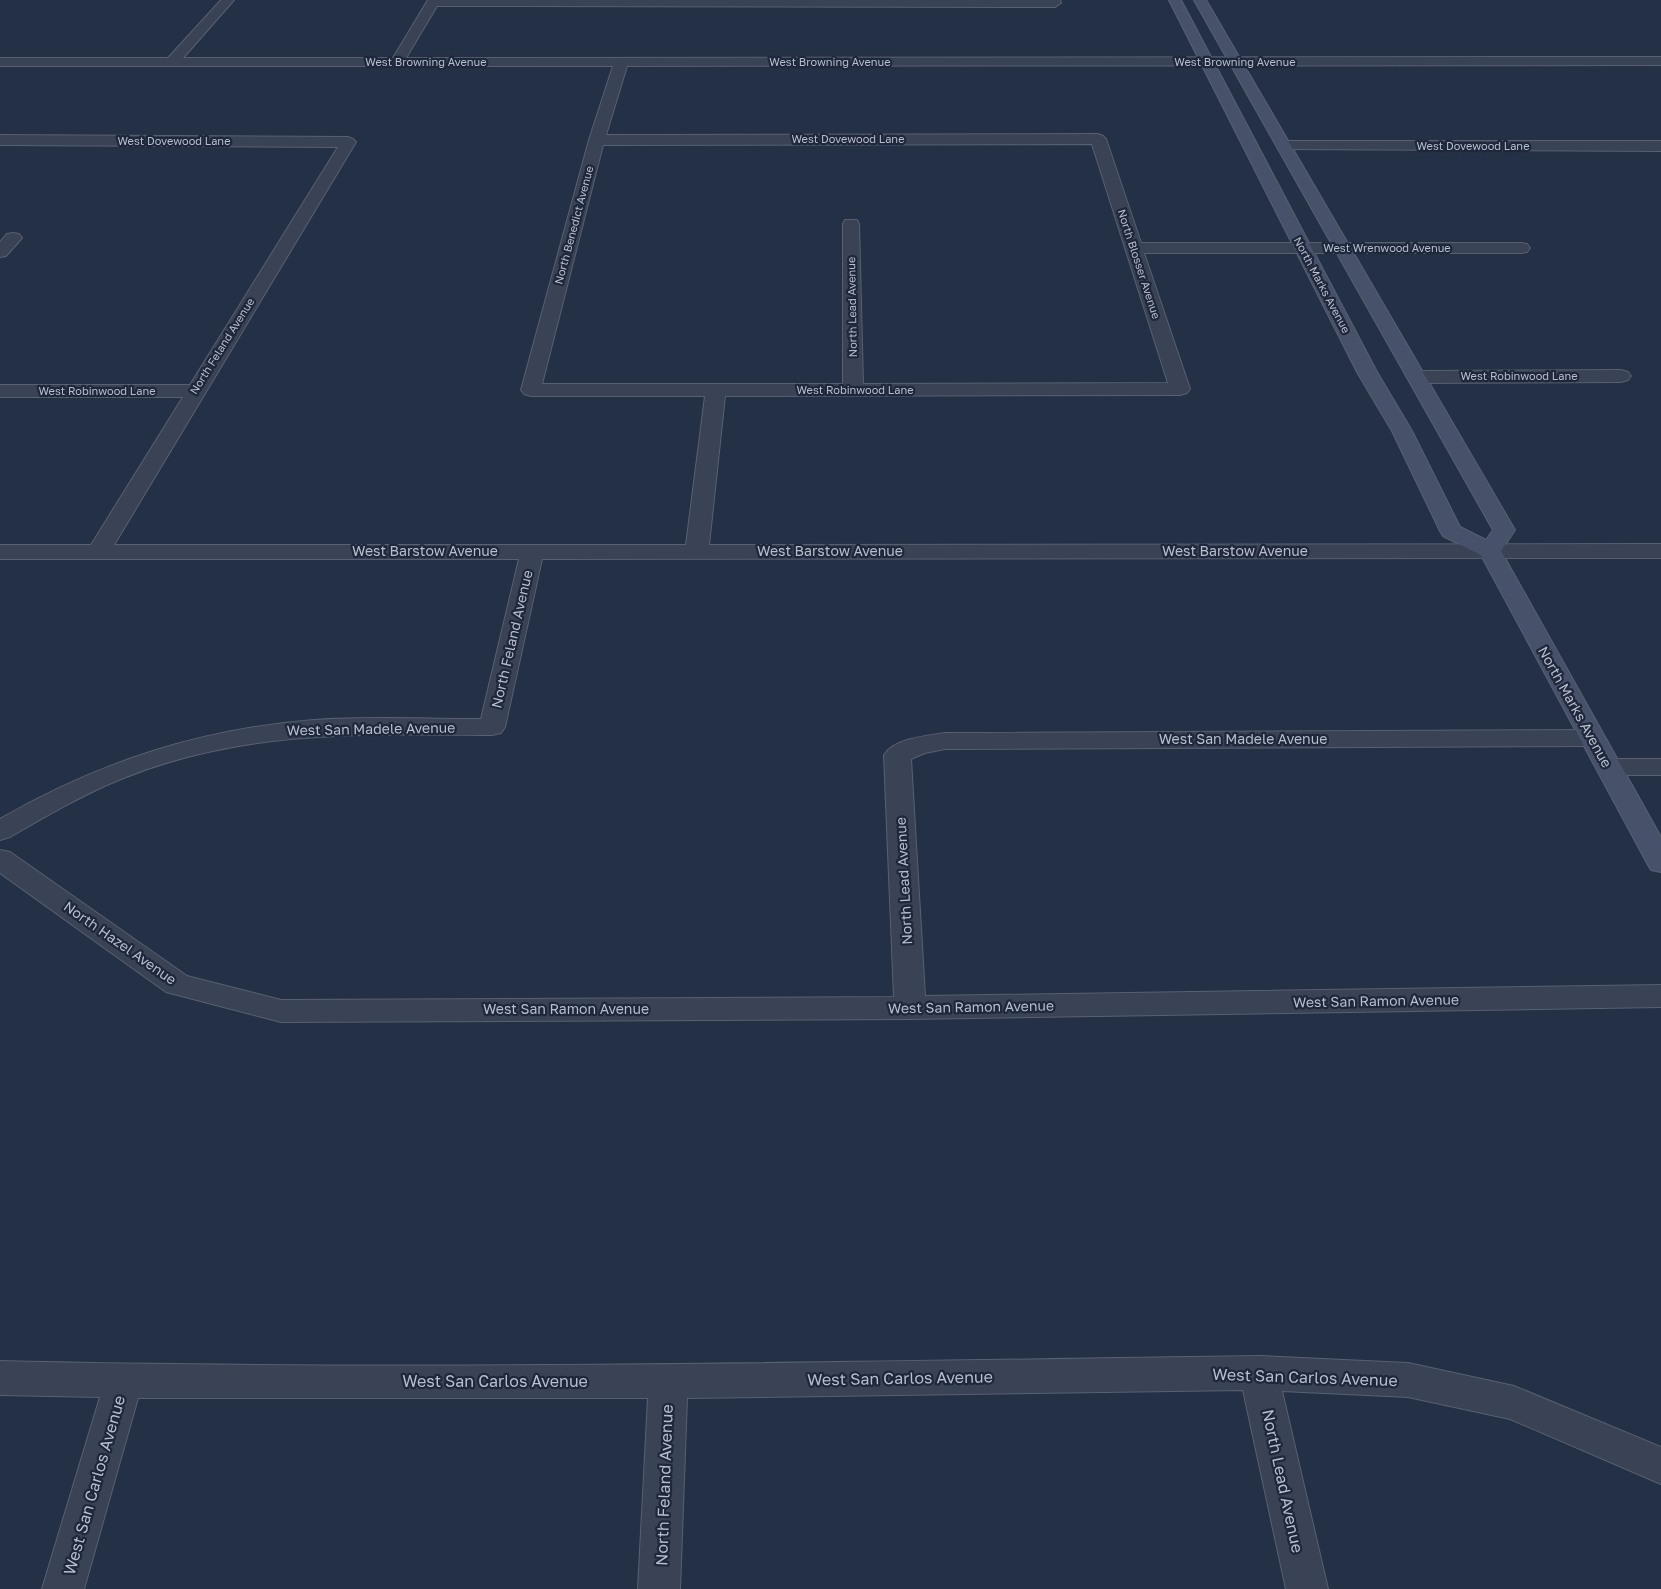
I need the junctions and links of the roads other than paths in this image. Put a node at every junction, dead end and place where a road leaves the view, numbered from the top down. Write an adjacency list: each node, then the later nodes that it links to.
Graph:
1 (228, 0): 8 (street)
2 (1175, 0): 11 (main road, North Marks Avenue)
3 (1200, 0): 12 (main road)
4 (433, 1): 5 (street); 9 (street)
5 (1055, 2)
6 (1661, 61): 12 (street, West Browning Avenue)
7 (0, 62): 8 (street, West Browning Avenue)
8 (172, 62): 9 (street, West Browning Avenue)
9 (397, 62): 10 (street, West Browning Avenue)
10 (621, 62): 11 (street, West Browning Avenue); 15 (street, North Benedict Avenue)
11 (1207, 62): 12 (street, West Browning Avenue); 22 (main road, North Marks Avenue)
12 (1235, 62): 17 (main road)
13 (1098, 139): 15 (street, West Dovewood Lane); 21 (street, North Blosser Avenue)
14 (0, 140): 16 (street, West Dovewood Lane)
15 (597, 140): 28 (street, North Benedict Avenue)
16 (348, 142): 32 (street, North Feland Avenue)
17 (1284, 146): 18 (street, West Dovewood Lane); 23 (main road)
18 (1661, 146)
19 (851, 224): 29 (street, North Lead Avenue)
20 (13, 238): 25 (street)
21 (1134, 248): 22 (street, West Wrenwood Avenue); 30 (street, North Blosser Avenue)
22 (1303, 248): 23 (street, West Wrenwood Avenue); 36 (main road, North Marks Avenue)
23 (1343, 248): 24 (street, West Wrenwood Avenue); 27 (main road)
24 (1521, 248)
25 (0, 252)
26 (1621, 376): 27 (street, West Robinwood Lane)
27 (1417, 377): 36 (main road)
28 (531, 390): 33 (street, West Robinwood Lane)
29 (853, 390): 30 (street, West Robinwood Lane); 33 (street, West Robinwood Lane)
30 (1180, 390)
31 (0, 391): 32 (street, West Robinwood Lane)
32 (194, 391): 39 (street, North Feland Avenue)
33 (716, 391): 35 (street)
34 (532, 551): 35 (street, West Barstow Avenue); 39 (street, West Barstow Avenue); 40 (street, North Feland Avenue)
35 (697, 551): 36 (street, West Barstow Avenue)
36 (1490, 551): 37 (street, West Barstow Avenue); 41 (main road, North Marks Avenue)
37 (1661, 551)
38 (0, 552): 39 (street, West Barstow Avenue)
39 (98, 552)
40 (492, 727): 45 (street, West San Madele Avenue)
41 (1592, 738): 42 (street, West San Madele Avenue); 43 (main road, North Marks Avenue)
42 (897, 755): 49 (street, North Lead Avenue)
43 (1609, 767): 44 (street); 47 (main road, North Marks Avenue)
44 (1661, 767)
45 (0, 831)
46 (0, 859): 50 (street, North Hazel Avenue)
47 (1661, 863)
48 (1661, 996): 49 (street, West San Ramon Avenue)
49 (910, 1008): 50 (street, West San Ramon Avenue)
50 (281, 1010)
51 (1259, 1373): 54 (street, West San Carlos Avenue); 55 (street, West San Carlos Avenue); 58 (street, North Lead Avenue)
52 (0, 1378): 53 (street, West San Carlos Avenue)
53 (124, 1381): 54 (street, West San Carlos Avenue); 56 (street, West San Carlos Avenue)
54 (668, 1381): 57 (street, North Feland Avenue)
55 (1661, 1466)
56 (63, 1589)
57 (659, 1589)
58 (1307, 1589)

